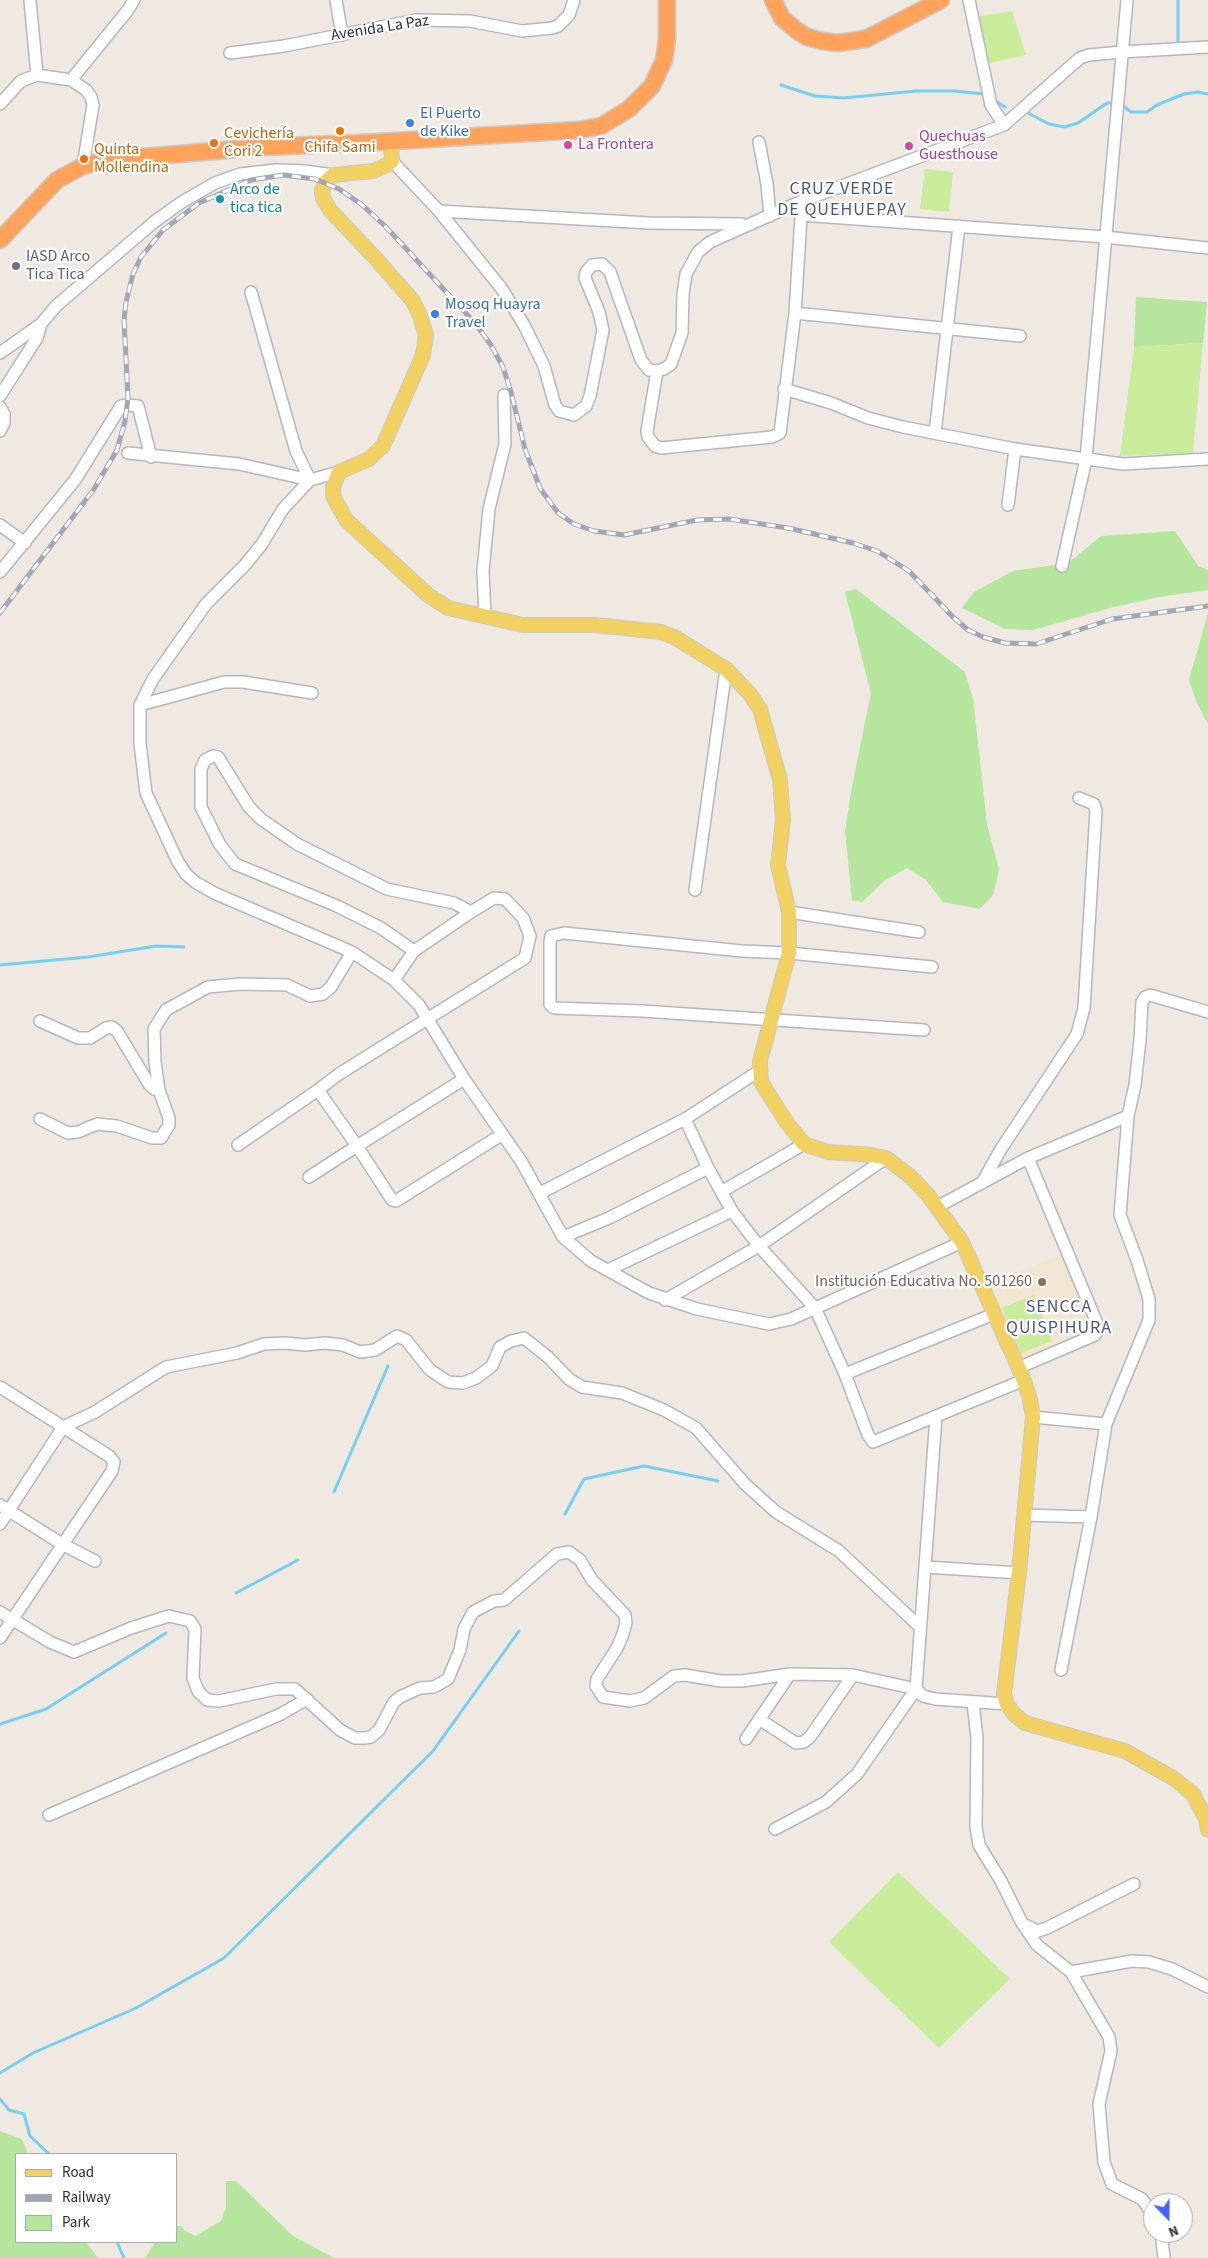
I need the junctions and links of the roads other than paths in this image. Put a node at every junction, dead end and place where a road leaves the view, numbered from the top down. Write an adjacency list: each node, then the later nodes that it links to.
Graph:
1 (30, 0): 15 (street)
2 (134, 0): 16 (street)
3 (336, 0): 11 (street)
4 (574, 0): 11 (street, Avenida La Paz)
5 (667, 0): 19 (highway)
6 (773, 0): 7 (highway)
7 (941, 0)
8 (969, 0): 18 (street)
9 (1134, 0): 10 (street)
10 (1126, 5): 13 (street)
11 (342, 35): 14 (street, Avenida La Paz)
12 (1208, 47): 13 (street)
13 (1122, 52): 18 (street); 30 (street)
14 (230, 53)
15 (37, 75): 16 (street); 17 (street)
16 (71, 80): 22 (street)
17 (0, 104)
18 (1004, 125): 24 (street)
19 (391, 141): 21 (main road); 22 (highway)
20 (759, 142): 27 (street)
21 (392, 161): 23 (main road); 25 (street)
22 (83, 166): 31 (highway)
23 (333, 175): 35 (street); 51 (main road)
24 (802, 201): 26 (street); 27 (street)
25 (439, 212): 28 (street); 39 (street)
26 (801, 214): 29 (street); 34 (street)
27 (770, 216): 28 (street)
28 (751, 224): 39 (street)
29 (959, 226): 30 (street); 36 (street)
30 (1106, 237): 32 (street); 49 (street)
31 (0, 240)
32 (1208, 248)
33 (251, 292): 52 (street)
34 (795, 313): 36 (street); 40 (street)
35 (41, 324): 38 (street); 42 (street)
36 (948, 330): 37 (street); 45 (street)
37 (1020, 336)
38 (0, 353)
39 (657, 371): 40 (street)
40 (784, 389): 45 (street)
41 (504, 395): 58 (street)
42 (0, 396)
43 (0, 407): 44 (street)
44 (0, 431)
45 (935, 433): 46 (street)
46 (1015, 449): 49 (street); 53 (street)
47 (128, 453): 48 (street)
48 (150, 456): 52 (street); 55 (street)
49 (1086, 459): 50 (street); 56 (street)
50 (1208, 459)
51 (339, 472): 52 (street); 58 (main road)
52 (310, 480): 61 (street)
53 (1008, 505)
54 (0, 525): 55 (street)
55 (25, 543): 57 (street)
56 (1062, 566)
57 (0, 572)
58 (484, 617): 59 (main road)
59 (726, 669): 63 (street); 65 (main road)
60 (312, 693): 61 (street)
61 (140, 705): 67 (street)
62 (1080, 798): 92 (street)
63 (695, 890)
64 (470, 912): 68 (street); 68 (street); 73 (street)
65 (789, 912): 66 (street); 69 (main road)
66 (919, 932)
67 (352, 952): 71 (street); 79 (street)
68 (414, 952): 71 (street)
69 (789, 953): 70 (street); 74 (main road); 74 (street)
70 (932, 967)
71 (394, 980): 73 (street)
72 (1208, 1012): 81 (street)
73 (428, 1019): 78 (street); 80 (street)
74 (772, 1019): 76 (street); 77 (main road)
75 (40, 1021): 79 (street)
76 (924, 1030)
77 (759, 1071): 82 (street); 85 (main road)
78 (464, 1079): 84 (street); 87 (street)
79 (159, 1090): 83 (street)
80 (318, 1090): 86 (street); 87 (street)
81 (1128, 1116): 89 (street); 109 (street)
82 (685, 1119): 90 (street); 93 (street)
83 (40, 1120)
84 (501, 1135): 87 (street); 93 (street)
85 (804, 1144): 88 (main road); 94 (street)
86 (238, 1145)
87 (357, 1146): 91 (street)
88 (886, 1158): 95 (main road); 99 (street)
89 (1028, 1158): 92 (street); 105 (street)
90 (708, 1168): 94 (street); 97 (street)
91 (309, 1177)
92 (982, 1183): 95 (street)
93 (540, 1192): 97 (street)
94 (721, 1192): 96 (street)
95 (937, 1206): 98 (main road)
96 (732, 1211): 99 (street); 100 (street)
97 (563, 1237): 100 (street)
98 (962, 1242): 102 (street); 103 (main road)
99 (760, 1246): 101 (street); 102 (street)
100 (608, 1270): 101 (street)
101 (665, 1300): 102 (street)
102 (814, 1308): 104 (street)
103 (994, 1314): 104 (street); 105 (main road)
104 (845, 1374): 107 (street)
105 (1021, 1374): 107 (street); 108 (main road)
106 (0, 1387): 110 (street)
107 (936, 1417): 117 (street)
108 (1032, 1417): 109 (street); 112 (main road)
109 (1106, 1424): 113 (street)
110 (63, 1427): 111 (street); 115 (street); 121 (street)
111 (4, 1508): 114 (street); 115 (street)
112 (1024, 1515): 113 (street); 118 (main road)
113 (1091, 1517): 123 (street)
114 (0, 1524)
115 (62, 1544): 116 (street); 120 (street)
116 (95, 1561)
117 (926, 1567): 118 (street); 121 (street)
118 (1018, 1573): 129 (main road)
119 (0, 1612): 120 (street)
120 (12, 1620): 122 (street); 127 (street)
121 (920, 1627): 126 (street)
122 (0, 1638)
123 (1060, 1670)
124 (790, 1674): 125 (street); 127 (street); 130 (street)
125 (853, 1675): 126 (street); 130 (street)
126 (916, 1689): 128 (street); 133 (street)
127 (308, 1699): 132 (street)
128 (973, 1703): 129 (street); 136 (street)
129 (1007, 1704): 134 (main road)
130 (759, 1719): 131 (street)
131 (746, 1739)
132 (49, 1815)
133 (775, 1829)
134 (1208, 1830)
135 (1134, 1884): 136 (street)
136 (1022, 1923): 137 (street)
137 (1071, 1972): 138 (street); 139 (street)
138 (1208, 1987)
139 (1143, 2200)
140 (1162, 2243): 141 (street)
141 (1164, 2258)

